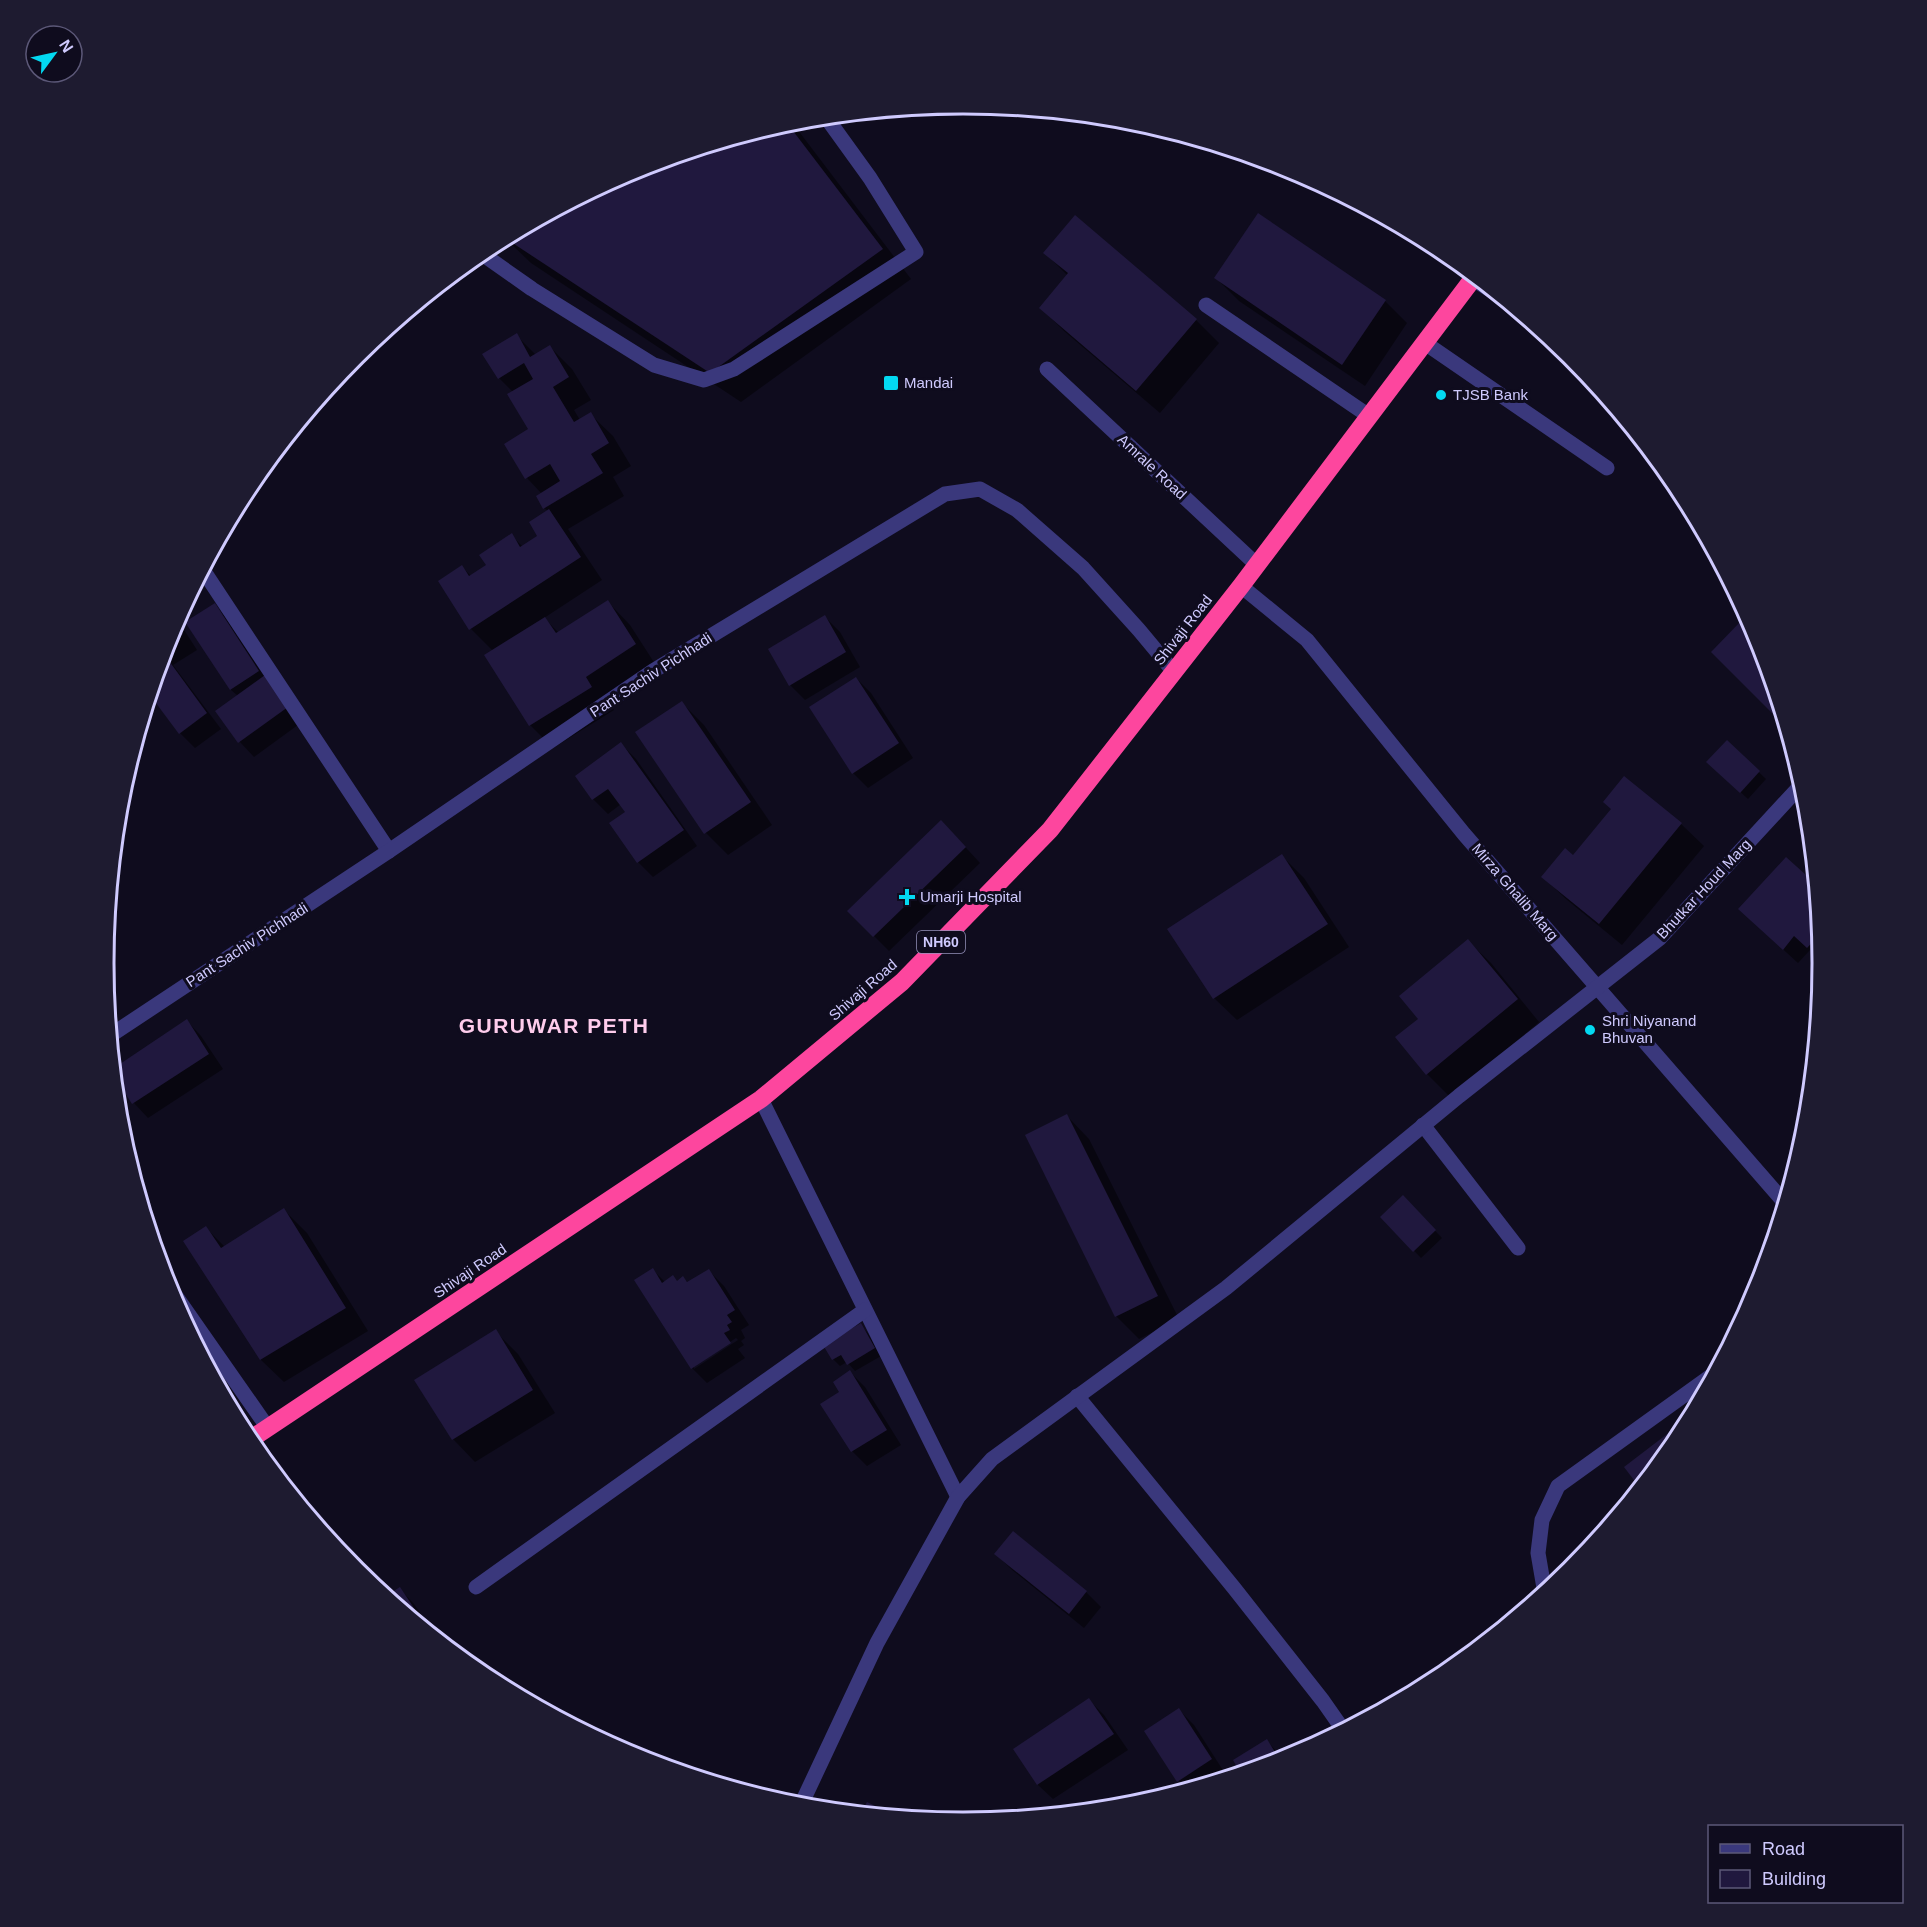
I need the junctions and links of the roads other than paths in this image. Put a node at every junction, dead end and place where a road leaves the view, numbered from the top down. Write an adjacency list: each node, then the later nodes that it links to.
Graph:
1 (831, 125): 2 (street)
2 (489, 259)
3 (1471, 283): 5 (highway, Shivaji Road / NH60)
4 (1206, 305): 7 (street)
5 (1425, 343): 7 (highway, Shivaji Road / NH60); 8 (street)
6 (1047, 369): 9 (street, Amrale Road)
7 (1369, 416): 9 (highway, Shivaji Road / NH60)
8 (1606, 468)
9 (1257, 565): 11 (highway, Shivaji Road / NH60)
10 (208, 577): 14 (street)
11 (1241, 586): 12 (highway, Shivaji Road / NH60); 15 (street, Mirza Ghalib Marg)
12 (1174, 672): 14 (street, Pant Sachiv Pichhadi); 17 (highway, Shivaji Road / NH60)
13 (1795, 791): 15 (street, Bhutkar Houd Marg)
14 (389, 851): 16 (street, Pant Sachiv Pichhadi)
15 (1597, 988): 18 (street, Bhutkar Houd Marg); 19 (street, Mirza Ghalib Marg)
16 (117, 1031)
17 (761, 1099): 21 (street); 25 (highway, Shivaji Road / NH60)
18 (1423, 1125): 20 (street); 24 (street, Bhutkar Houd Marg)
19 (1780, 1197)
20 (1518, 1248)
21 (865, 1310): 27 (street); 29 (street)
22 (195, 1323): 25 (street)
23 (1702, 1382): 28 (street)
24 (1077, 1396): 27 (street, Bhutkar Houd Marg); 30 (street)
25 (268, 1428): 26 (highway, Shivaji Road / NH60)
26 (257, 1435)
27 (958, 1497): 31 (street, Bhutkar Houd Marg)
28 (1543, 1584)
29 (476, 1587)
30 (1340, 1725)
31 (804, 1798)

